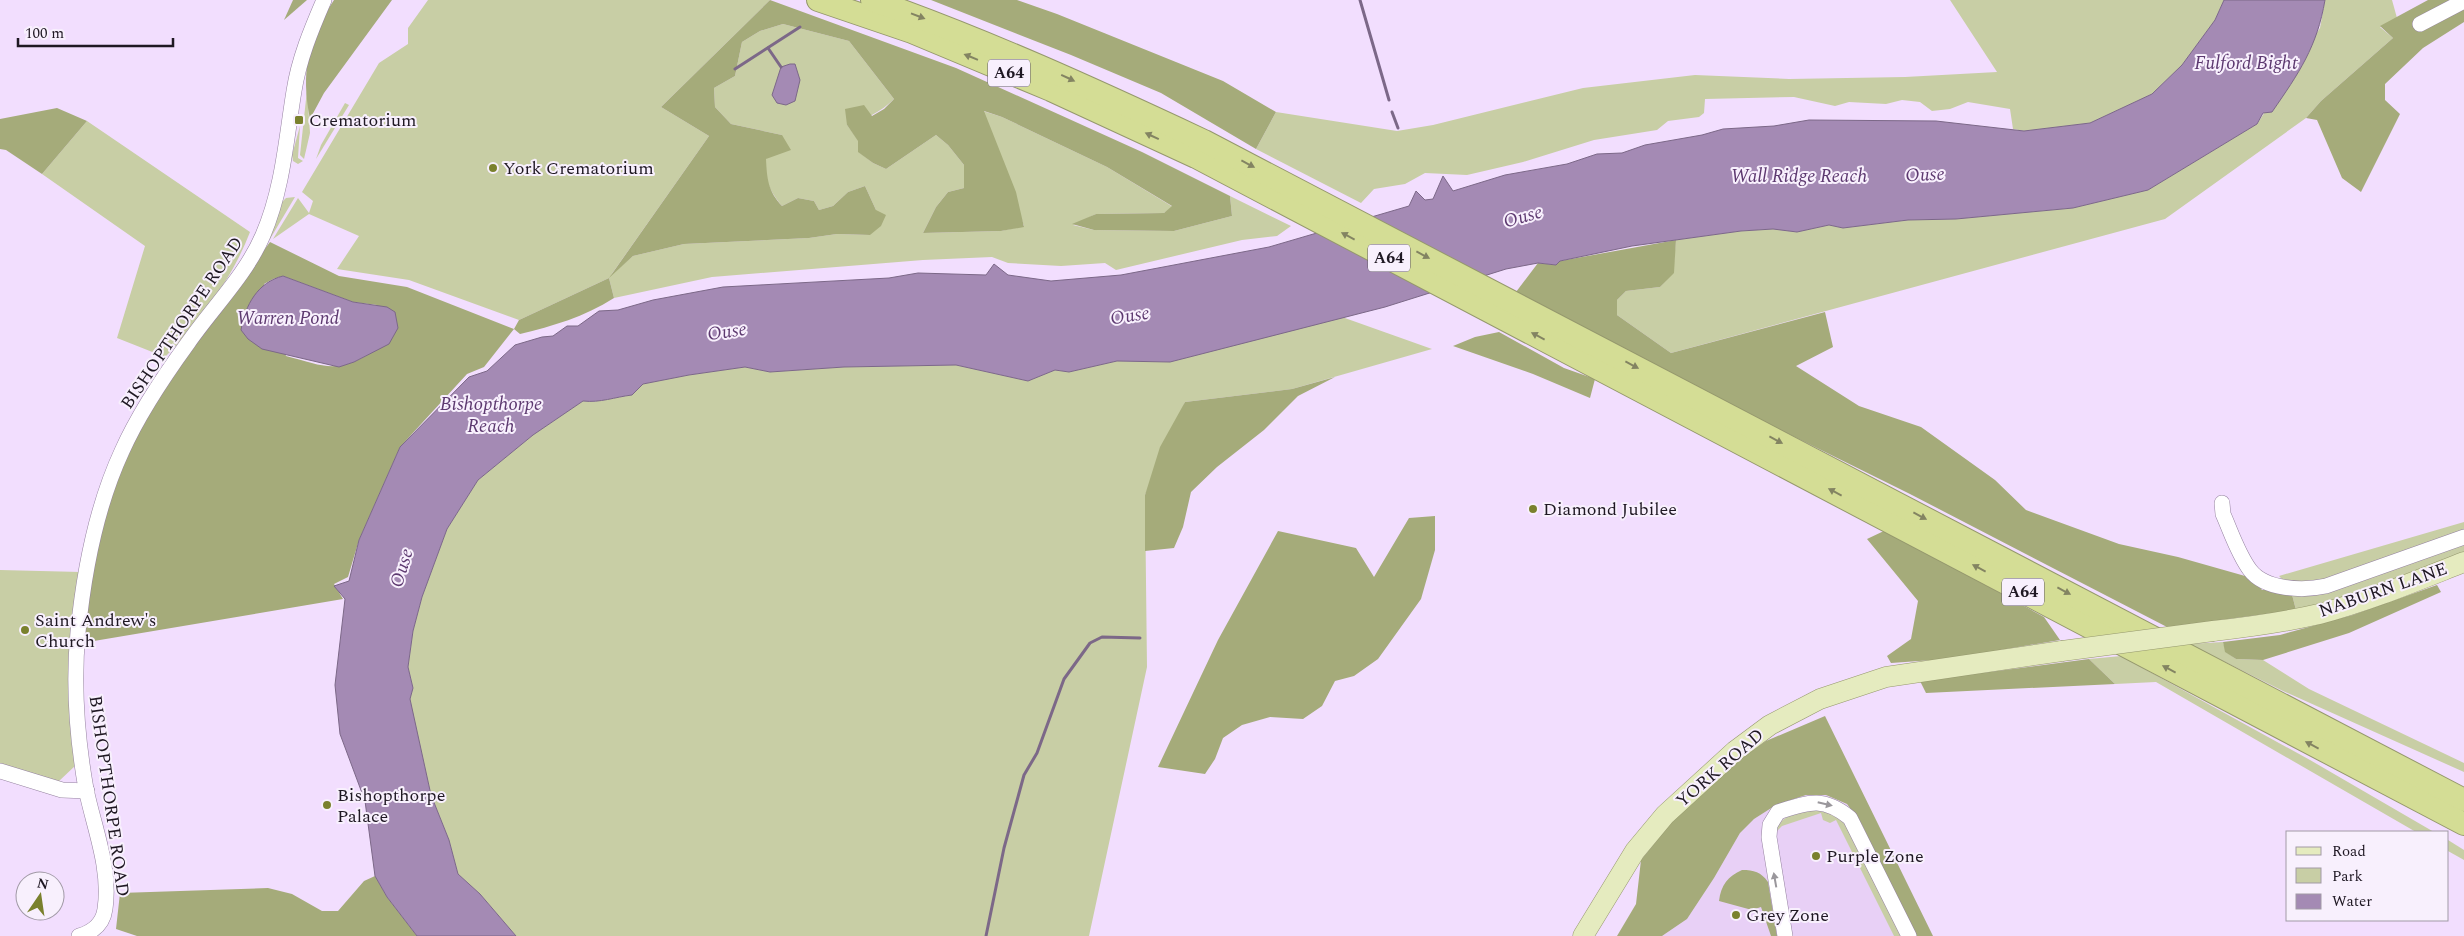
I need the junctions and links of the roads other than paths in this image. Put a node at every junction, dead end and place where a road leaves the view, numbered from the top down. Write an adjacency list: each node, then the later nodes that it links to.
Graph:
1 (324, 0): 16 (street, BISHOPTHORPE ROAD)
2 (818, 0): 6 (highway, A64, one-way to 2)
3 (872, 0): 6 (highway, A64, one-way to 6)
4 (2464, 1): 5 (street)
5 (2420, 24)
6 (1200, 149): 7 (highway, A64)
7 (1586, 350): 12 (highway, A64, one-way to 12); 13 (highway, A64, one-way to 7)
8 (2222, 503): 9 (street)
9 (2464, 537)
10 (2464, 562): 11 (main road, NABURN LANE, bridge)
11 (2062, 651): 21 (main road, YORK ROAD)
12 (2359, 744): 15 (highway); 17 (highway, A64)
13 (2343, 761): 18 (highway, A64); 19 (highway)
14 (0, 772): 16 (street)
15 (2464, 784)
16 (87, 791): 20 (street, BISHOPTHORPE ROAD)
17 (2464, 800)
18 (2464, 824)
19 (2464, 840)
20 (89, 934)
21 (1583, 936)
22 (1785, 936): 23 (street, one-way to 23)
23 (1908, 936)

